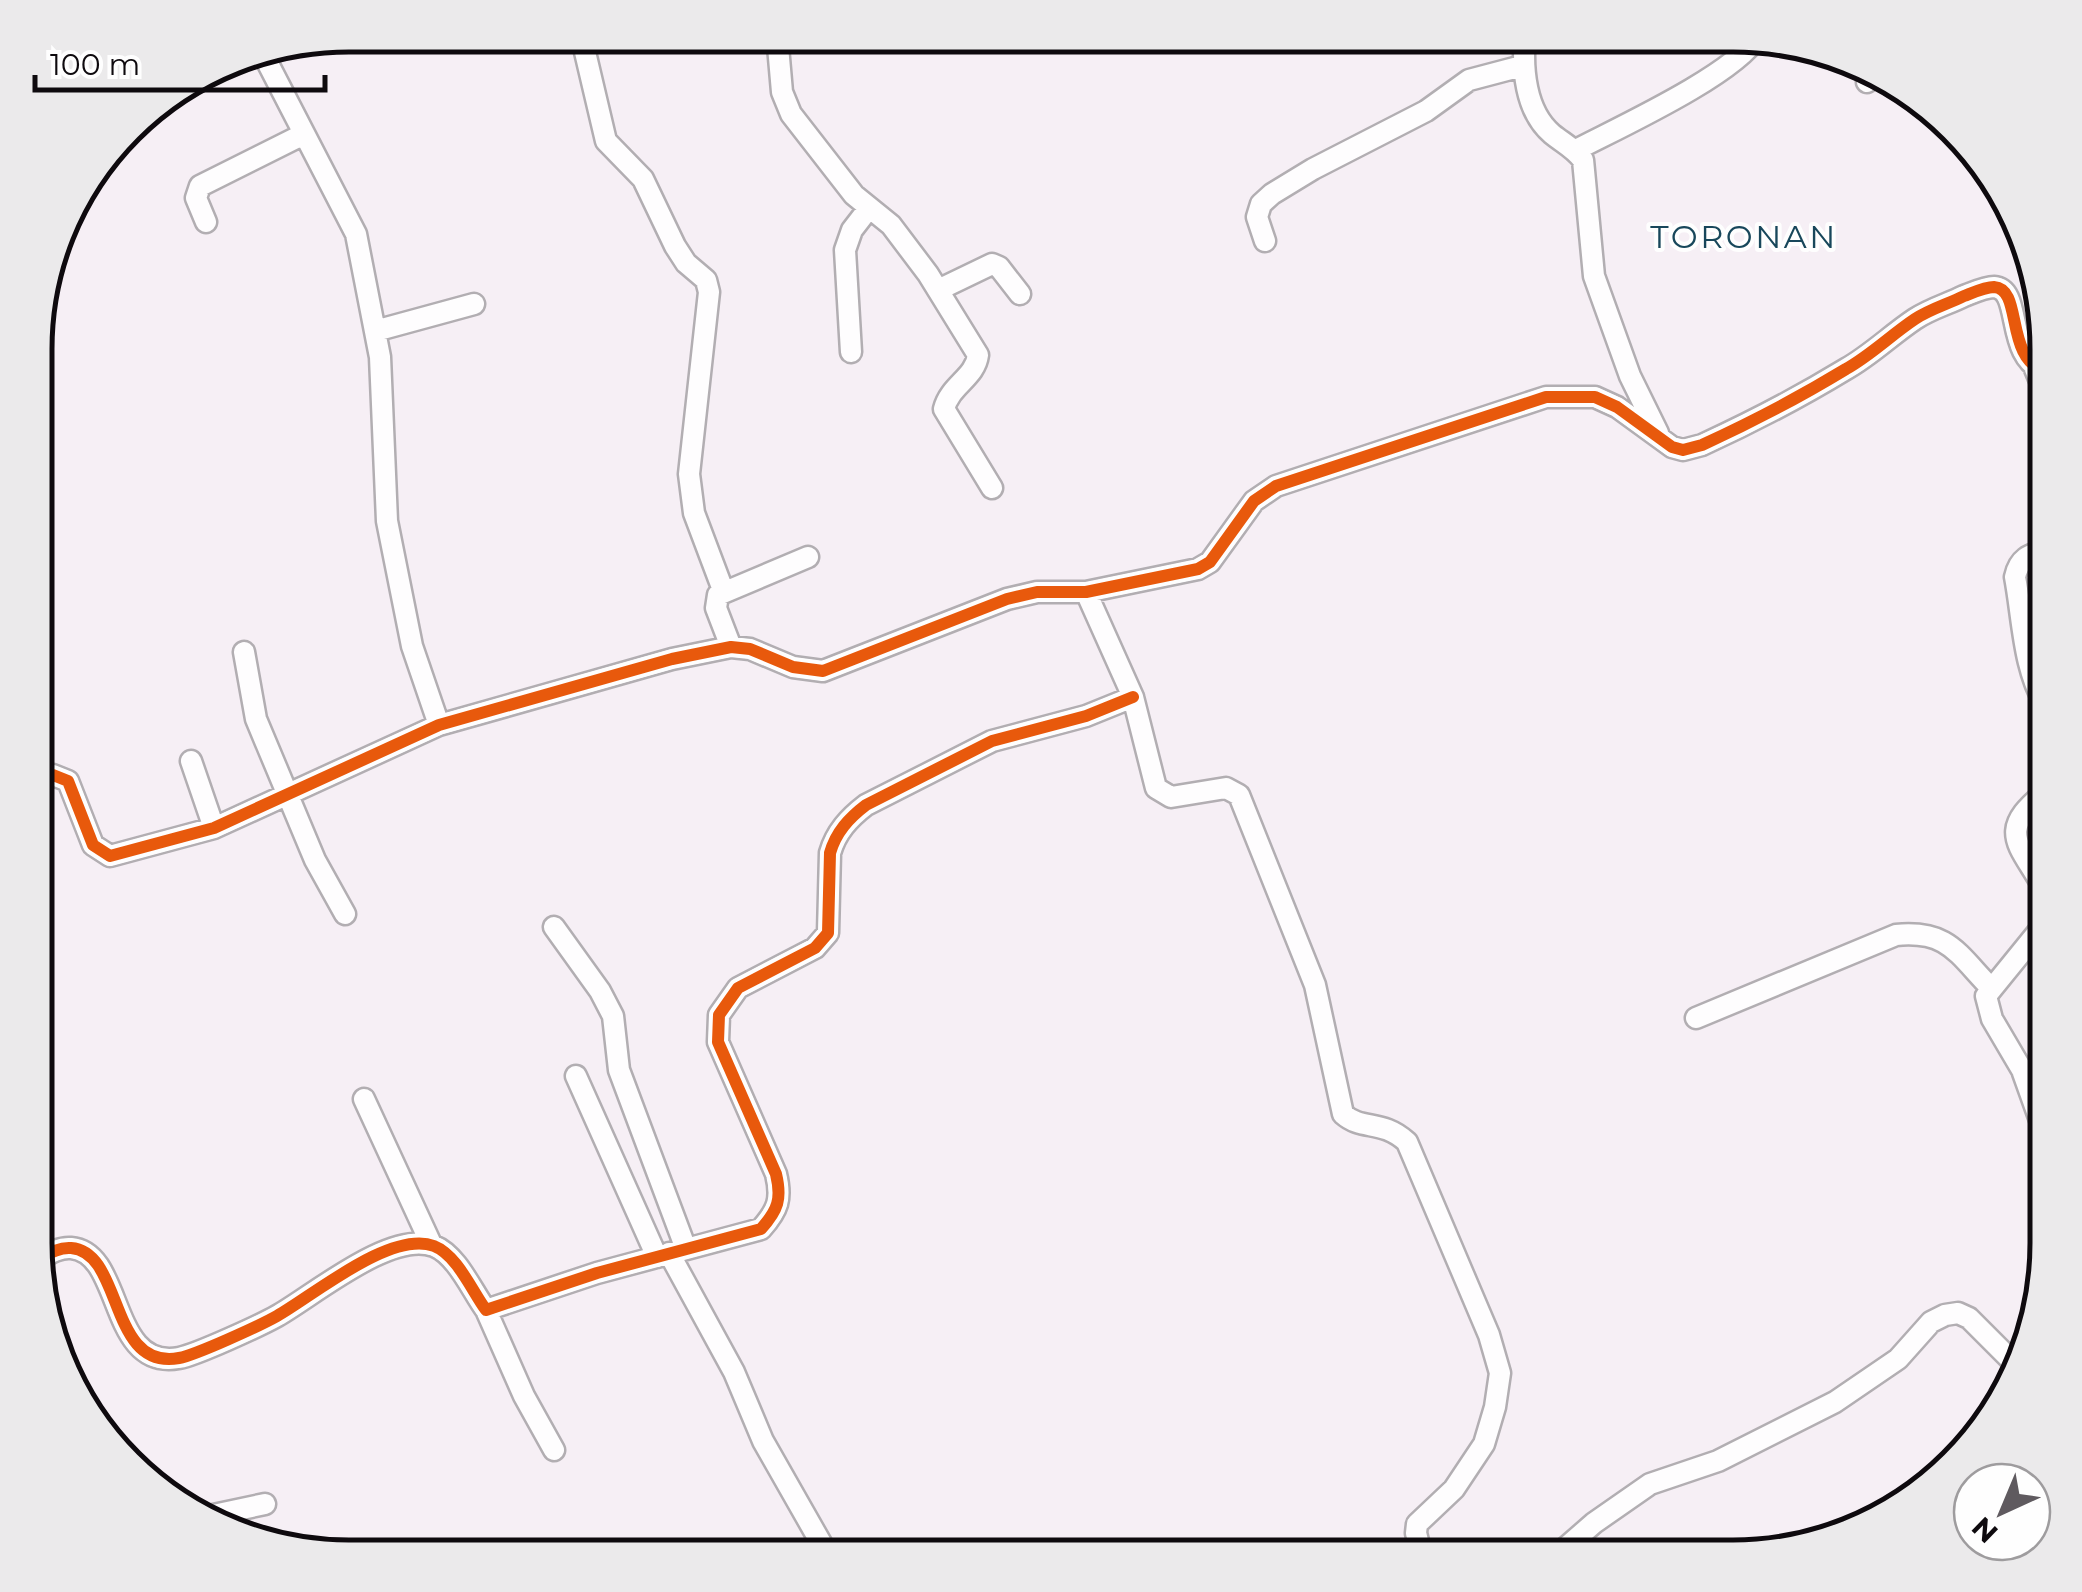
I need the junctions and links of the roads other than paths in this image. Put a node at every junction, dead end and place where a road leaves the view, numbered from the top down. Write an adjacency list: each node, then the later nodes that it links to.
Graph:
1 (585, 52): 22 (street)
2 (778, 52): 9 (street)
3 (1523, 53): 6 (street)
4 (1744, 53): 8 (street)
5 (268, 64): 7 (street)
6 (1522, 66): 8 (street); 11 (street)
7 (304, 134): 10 (street); 15 (street)
8 (1576, 150): 18 (street)
9 (869, 208): 12 (street); 16 (street)
10 (206, 222)
11 (1265, 240)
12 (938, 290): 13 (street); 19 (street)
13 (1020, 294)
14 (474, 304): 15 (street)
15 (375, 331): 28 (street)
16 (851, 352)
17 (2030, 363): 18 (street)
18 (1661, 440): 23 (street)
19 (992, 488)
20 (2030, 555): 26 (street)
21 (808, 558): 22 (street)
22 (724, 590): 24 (street)
23 (1086, 592): 24 (street); 27 (street)
24 (731, 648): 28 (street)
25 (244, 652): 31 (street)
26 (2030, 664)
27 (1133, 697): 45 (street); 52 (street)
28 (439, 725): 31 (street)
29 (191, 762): 33 (street)
30 (52, 775): 33 (street)
31 (288, 792): 33 (street); 35 (street)
32 (2030, 805): 34 (street)
33 (214, 828)
34 (2029, 865)
35 (345, 914)
36 (554, 927): 45 (street)
37 (2029, 943): 38 (street)
38 (1990, 987): 39 (street); 41 (street)
39 (1696, 1018)
40 (576, 1076): 45 (street)
41 (2029, 1090)
42 (364, 1099): 43 (street)
43 (431, 1244): 44 (street); 46 (street)
44 (53, 1253)
45 (671, 1253): 46 (street); 51 (street)
46 (486, 1310): 48 (street)
47 (2007, 1355): 53 (street)
48 (554, 1450)
49 (265, 1504): 50 (street)
50 (226, 1512)
51 (819, 1539)
52 (1418, 1540)
53 (1575, 1540)

